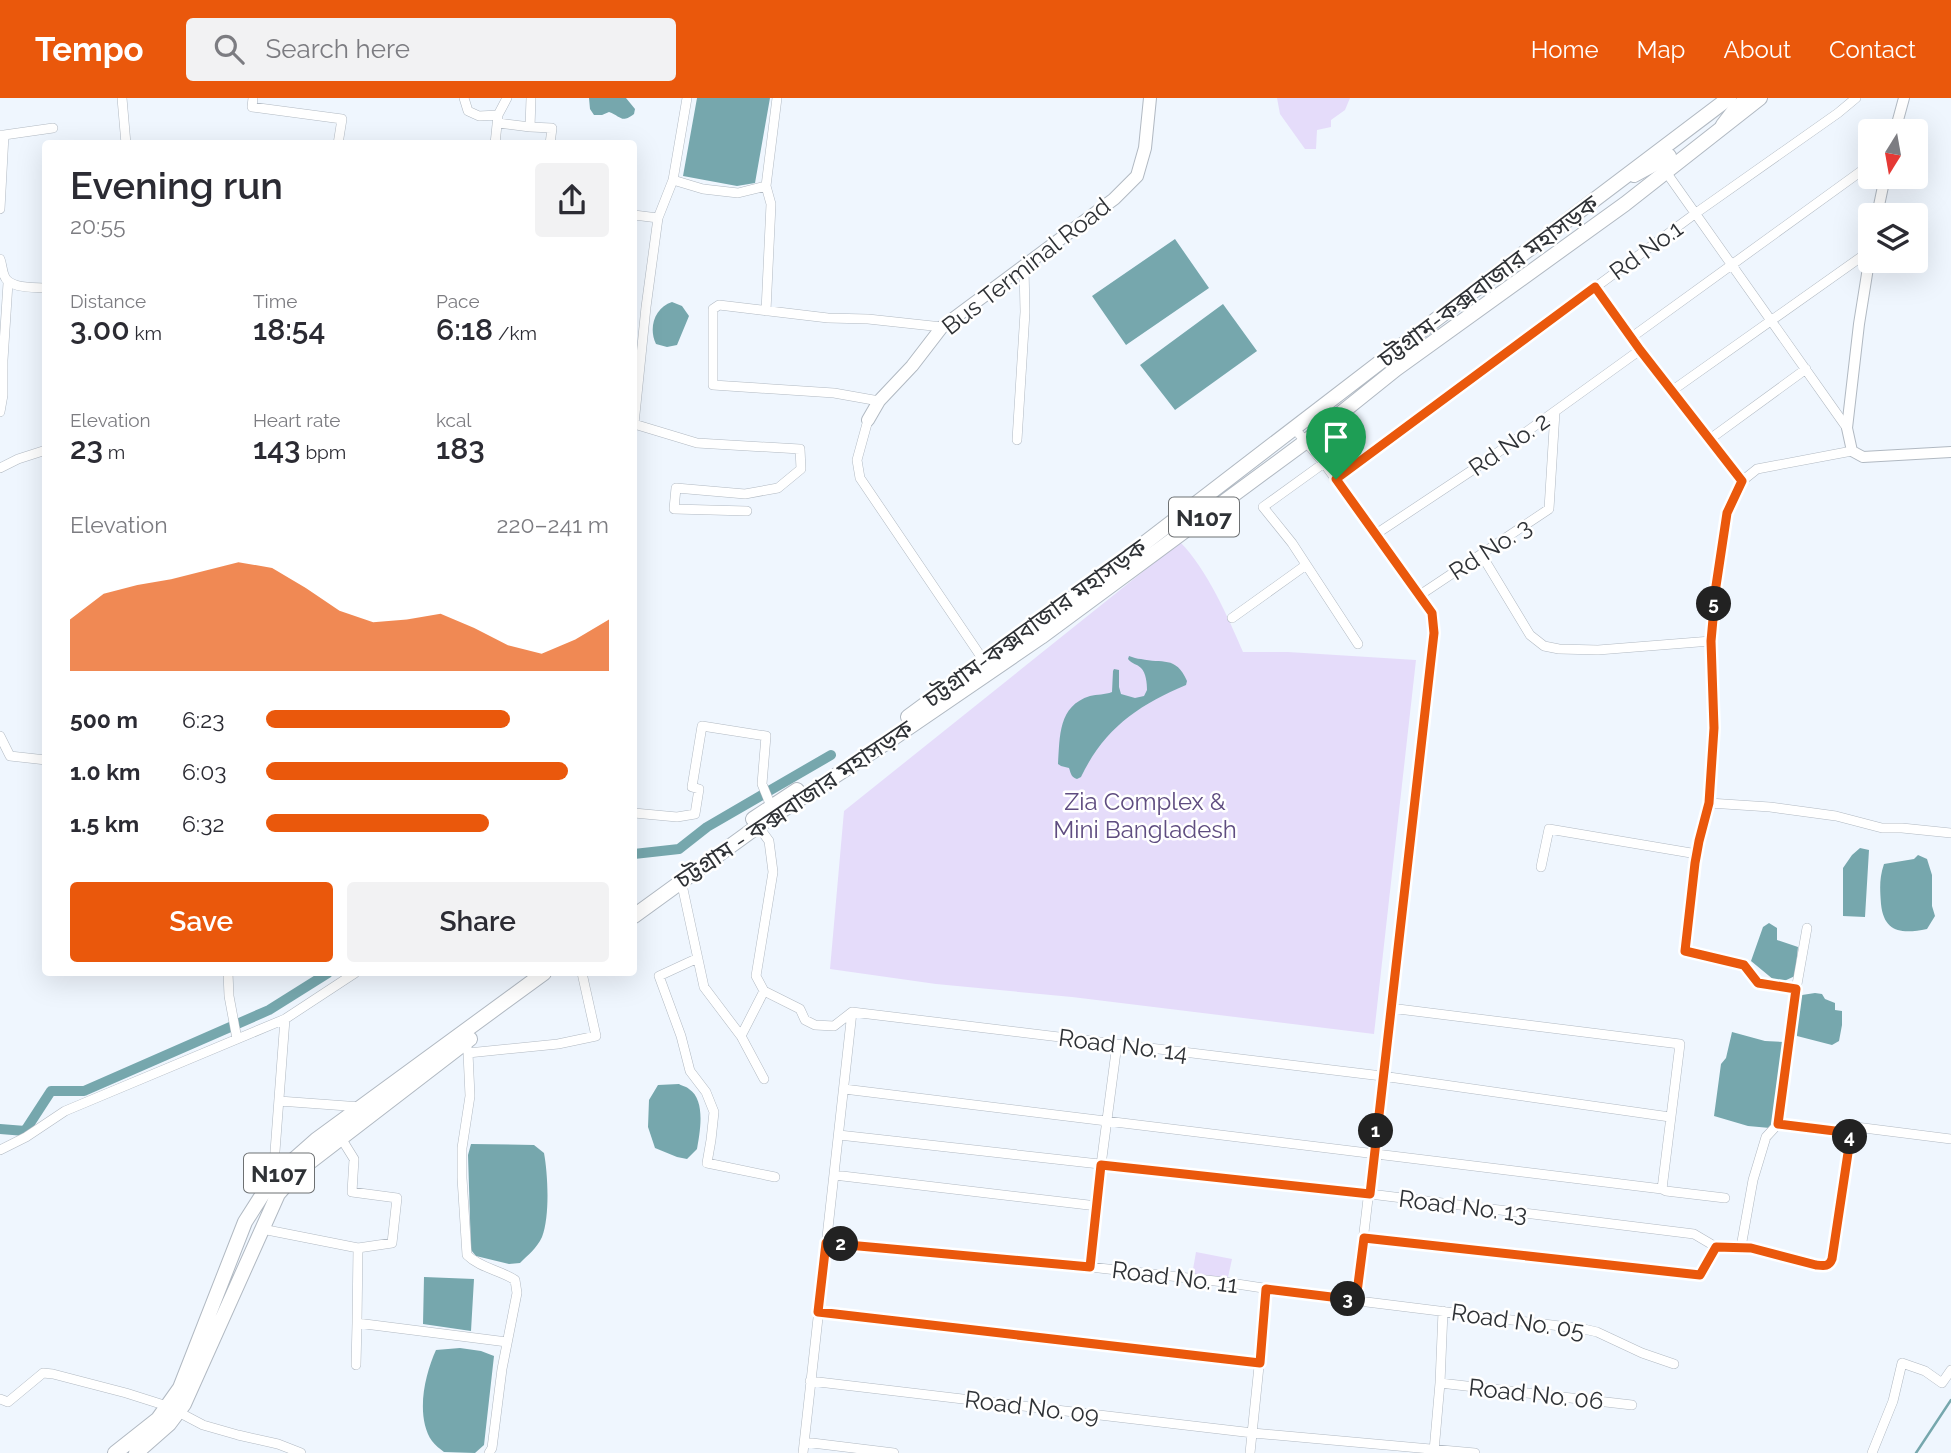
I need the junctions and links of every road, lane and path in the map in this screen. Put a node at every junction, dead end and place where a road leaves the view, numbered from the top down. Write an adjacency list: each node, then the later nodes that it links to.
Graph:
1 (122, 98): 20 (street)
2 (253, 98): 21 (street)
3 (464, 98): 14 (street)
4 (507, 98): 14 (street)
5 (531, 98): 16 (street)
6 (687, 98): 26 (street)
7 (777, 98): 27 (street)
8 (1150, 98): 37 (main road, Bus Terminal Road)
9 (1748, 98): 18 (main road)
10 (1760, 98): 18 (main road, চট্টগ্রাম - কক্সবাজার মহাসড়ক / N107)
11 (1856, 98): 31 (street, Rd No.1)
12 (1904, 98): 15 (street)
13 (1728, 99): 28 (main road, চট্টগ্রাম-কক্সবাজার মহাসড়ক / N107)
14 (498, 119): 16 (street); 22 (street)
15 (1898, 119)
16 (530, 127): 23 (street)
17 (52, 128): 19 (street)
18 (1721, 128): 24 (main road, চট্টগ্রাম - কক্সবাজার মহাসড়ক / N107)
19 (2, 135): 30 (street)
20 (126, 140)
21 (339, 140)
22 (495, 140)
23 (550, 140)
24 (1666, 172): 29 (main road, চট্টগ্রাম - কক্সবাজার মহাসড়ক / N107); 31 (street)
25 (1858, 174): 36 (street)
26 (673, 180): 27 (street); 33 (street)
27 (766, 186): 42 (street)
28 (1616, 186): 29 (main road); 56 (main road, চট্টগ্রাম-কক্সবাজার মহাসড়ক / N107)
29 (1629, 200): 60 (main road, চট্টগ্রাম - কক্সবাজার মহাসড়ক / N107)
30 (0, 209)
31 (1696, 213): 36 (street); 40 (street, Rd No.1)
32 (637, 215): 33 (street)
33 (658, 218): 46 (street)
34 (0, 258): 39 (street)
35 (1858, 259): 43 (street)
36 (1733, 265): 43 (street); 45 (street)
37 (1024, 267): 44 (main road, Bus Terminal Road); 59 (street)
38 (1867, 273): 57 (street)
39 (8, 283): 41 (street); 52 (street)
40 (1595, 287): 45 (street); 66 (street, Rd No.1)
41 (42, 288)
42 (766, 311): 44 (street); 51 (street)
43 (1772, 320): 49 (street); 50 (street)
44 (942, 327): 51 (main road, Bus Terminal Road)
45 (1632, 337): 47 (street)
46 (638, 339): 48 (street)
47 (1640, 350): 50 (street); 53 (street, Rd No. 2)
48 (637, 360)
49 (1806, 369): 57 (street); 58 (street)
50 (1673, 390): 58 (street)
51 (879, 401): 54 (main road, Bus Terminal Road)
52 (0, 412)
53 (1555, 412): 69 (street, Rd No. 2); 70 (street, Rd No. 3)
54 (869, 421): 76 (street)
55 (637, 425): 68 (street)
56 (1294, 428): 60 (street); 76 (main road, চট্টগ্রাম-কক্সবাজার মহাসড়ক / N107)
57 (1847, 428): 62 (street)
58 (1710, 439): 67 (street)
59 (1017, 440)
60 (1305, 442): 64 (street); 76 (main road, চট্টগ্রাম - কক্সবাজার মহাসড়ক / N107)
61 (42, 451): 65 (street)
62 (1852, 451): 63 (street); 67 (street)
63 (1951, 452)
64 (1324, 463): 66 (street); 71 (street)
65 (0, 468)
66 (1336, 479): 69 (street)
67 (1742, 481): 74 (street)
68 (747, 511)
69 (1376, 534): 72 (street)
70 (1481, 554): 72 (street, Rd No. 3); 74 (street)
71 (1306, 565): 73 (street); 75 (street)
72 (1420, 595): 98 (street)
73 (1232, 618)
74 (1711, 641): 79 (street)
75 (1358, 644)
76 (988, 666): 80 (main road, চট্টগ্রাম-কক্সবাজার মহাসড়ক / N107); 82 (main road, চট্টগ্রাম - কক্সবাজার মহাসড়ক / N107)
77 (0, 736): 78 (street)
78 (42, 760)
79 (1709, 803): 83 (street); 84 (street)
80 (771, 806): 81 (street); 87 (main road, চট্টগ্রাম-কক্সবাজার মহাসড়ক / N107)
81 (637, 813)
82 (758, 825): 86 (main road, চট্টগ্রাম - কক্সবাজার মহাসড়ক / N107); 97 (street)
83 (1951, 833)
84 (1697, 853): 85 (street); 96 (street)
85 (1541, 867)
86 (681, 880): 88 (main road, চট্টগ্রাম - কক্সবাজার মহাসড়ক / N107); 90 (street)
87 (637, 905)
88 (637, 914)
89 (1807, 928): 96 (street)
90 (698, 958): 101 (street); 121 (street)
91 (228, 976): 102 (street)
92 (350, 976): 100 (street)
93 (540, 976): 109 (main road, N107)
94 (553, 976): 104 (main road, N107)
95 (583, 976): 104 (street)
96 (1796, 989): 112 (street)
97 (764, 991): 99 (street); 101 (street)
98 (1390, 1008): 105 (street); 110 (street)
99 (852, 1012): 103 (street, Road No. 14); 107 (street)
100 (285, 1019): 102 (street); 108 (street)
101 (741, 1036): 106 (street)
102 (237, 1039): 117 (street)
103 (1117, 1044): 105 (street, Road No. 14); 111 (street)
104 (467, 1048): 115 (main road, N107); 139 (street)
105 (1382, 1076): 110 (street, Road No. 14); 118 (street)
106 (764, 1079)
107 (844, 1089): 111 (street); 114 (street)
108 (279, 1101): 109 (street); 122 (street)
109 (362, 1107): 122 (main road, N107)
110 (1670, 1117): 123 (street)
111 (1107, 1120): 118 (street); 119 (street)
112 (1778, 1124): 113 (street); 131 (street)
113 (1851, 1133): 116 (street); 131 (street, Road No. 13)
114 (839, 1135): 119 (street, Road No. 13); 120 (street)
115 (341, 1138): 127 (main road, N107); 132 (street)
116 (1951, 1139)
117 (0, 1150)
118 (1373, 1154): 123 (street); 124 (street)
119 (1101, 1165): 124 (street, Road No. 13); 126 (street)
120 (834, 1175): 126 (street); 129 (street)
121 (775, 1177)
122 (273, 1178): 148 (main road, N107)
123 (1662, 1189): 125 (street)
124 (1370, 1194): 128 (street); 130 (street, Road No. 13)
125 (1725, 1198)
126 (1097, 1206): 133 (street)
127 (261, 1230): 132 (street); 148 (main road, N107)
128 (1364, 1238): 130 (street); 135 (street)
129 (826, 1243): 133 (street, Road No. 11); 137 (street)
130 (1716, 1247): 131 (street, Road No. 13)
131 (1741, 1247)
132 (358, 1248): 138 (street)
133 (1090, 1267): 134 (street, Road No. 11)
134 (1266, 1289): 135 (street, Road No. 11); 140 (street)
135 (1356, 1300): 136 (street, Road No. 05)
136 (1443, 1311): 141 (street, Road No. 05); 145 (street)
137 (818, 1312): 140 (street); 144 (street)
138 (357, 1323): 139 (street); 142 (street)
139 (507, 1342): 155 (street)
140 (1260, 1363): 149 (street)
141 (1674, 1364)
142 (356, 1365)
143 (1951, 1370): 160 (street)
144 (810, 1381): 149 (street, Road No. 09); 150 (street)
145 (1440, 1383): 147 (street, Road No. 06); 151 (street)
146 (0, 1399): 148 (street)
147 (1632, 1405)
148 (172, 1409): 152 (main road, N107); 153 (main road, N107); 154 (street)
149 (1253, 1433): 151 (street, Road No. 09); 158 (street)
150 (804, 1442): 156 (street); 157 (street)
151 (1434, 1451): 159 (street, Road No. 09)
152 (115, 1453)
153 (136, 1453)
154 (300, 1453)
155 (489, 1453)
156 (803, 1453)
157 (894, 1453)
158 (1250, 1453)
159 (1475, 1453)
160 (1872, 1453)

